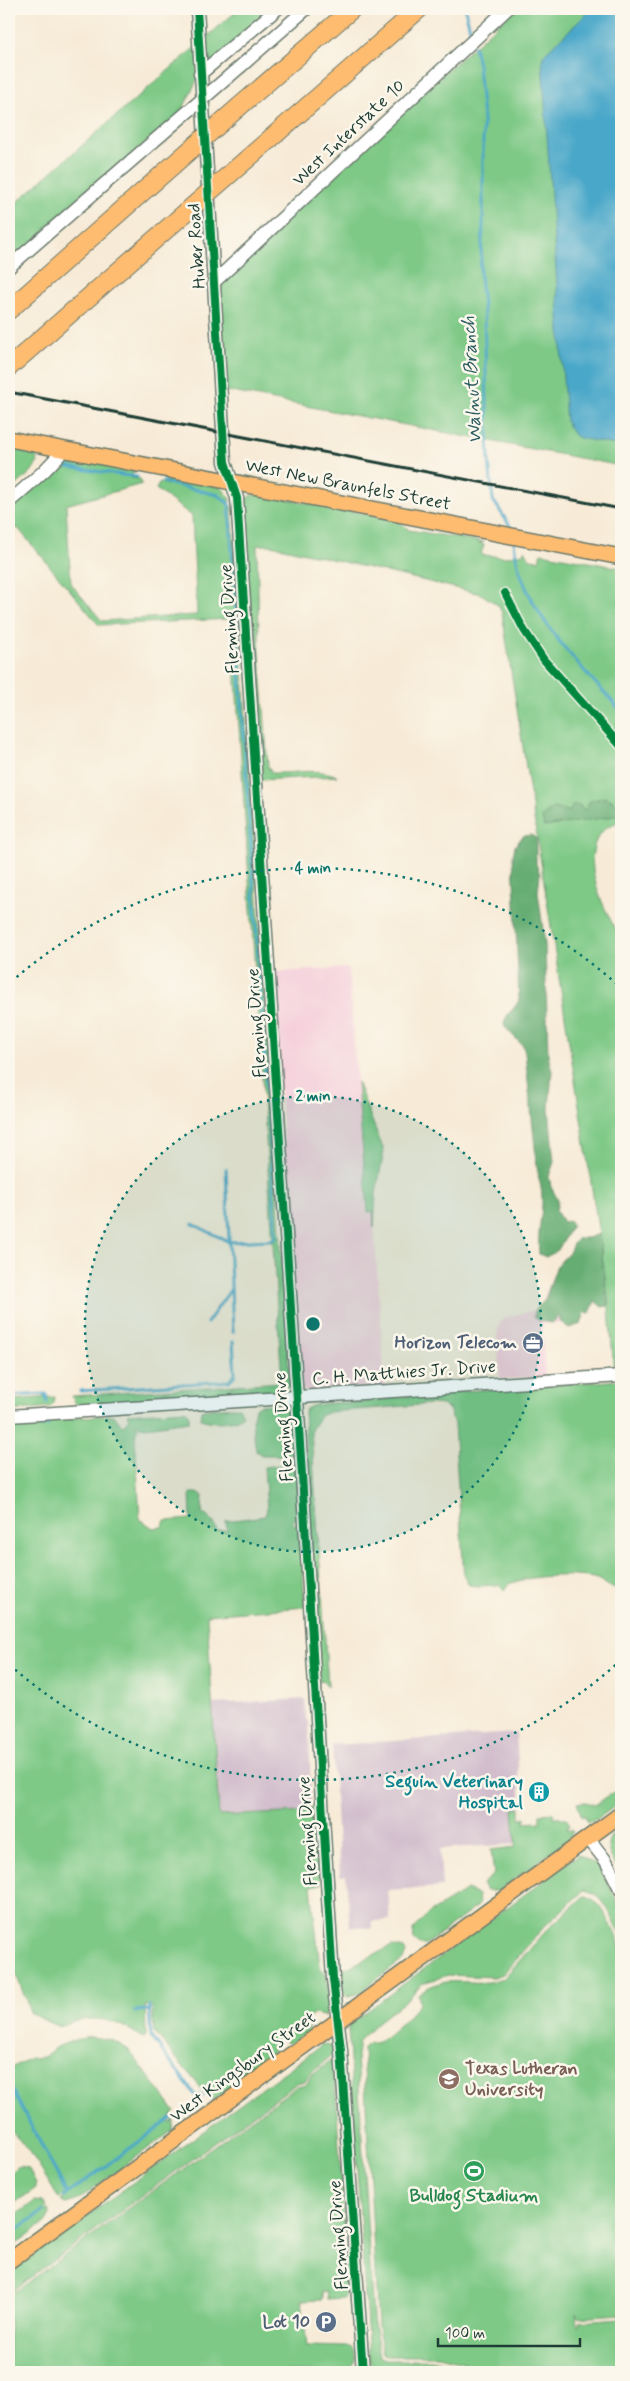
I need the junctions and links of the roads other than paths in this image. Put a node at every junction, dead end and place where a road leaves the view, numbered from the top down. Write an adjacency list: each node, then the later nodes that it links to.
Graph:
1 (197, 9): 7 (street, Huber Road)
2 (277, 9): 7 (street)
3 (306, 9): 8 (street, bridge)
4 (352, 9): 10 (highway, bridge)
5 (419, 9): 11 (highway, bridge)
6 (506, 9): 9 (street, West Interstate 10)
7 (200, 74): 9 (street, Huber Road)
8 (9, 267)
9 (214, 282): 14 (street, Huber Road)
10 (9, 310)
11 (9, 367)
12 (9, 439): 13 (main road, West New Braunfels Street)
13 (65, 449): 14 (main road, West New Braunfels Street); 15 (street)
14 (231, 480): 16 (main road, West New Braunfels Street); 18 (street, Fleming Drive)
15 (9, 502)
16 (621, 558)
17 (621, 1376): 18 (street, C. H. Matthies Jr. Drive)
18 (297, 1397): 19 (street, C. H. Matthies Jr. Drive); 23 (street, Fleming Drive)
19 (9, 1416)
20 (621, 1814): 21 (main road, West Kingsbury Street)
21 (588, 1838): 22 (street); 23 (main road, West Kingsbury Street)
22 (621, 1890)
23 (339, 2020): 24 (main road, West Kingsbury Street); 25 (street, Fleming Drive)
24 (9, 2261)
25 (363, 2372)

